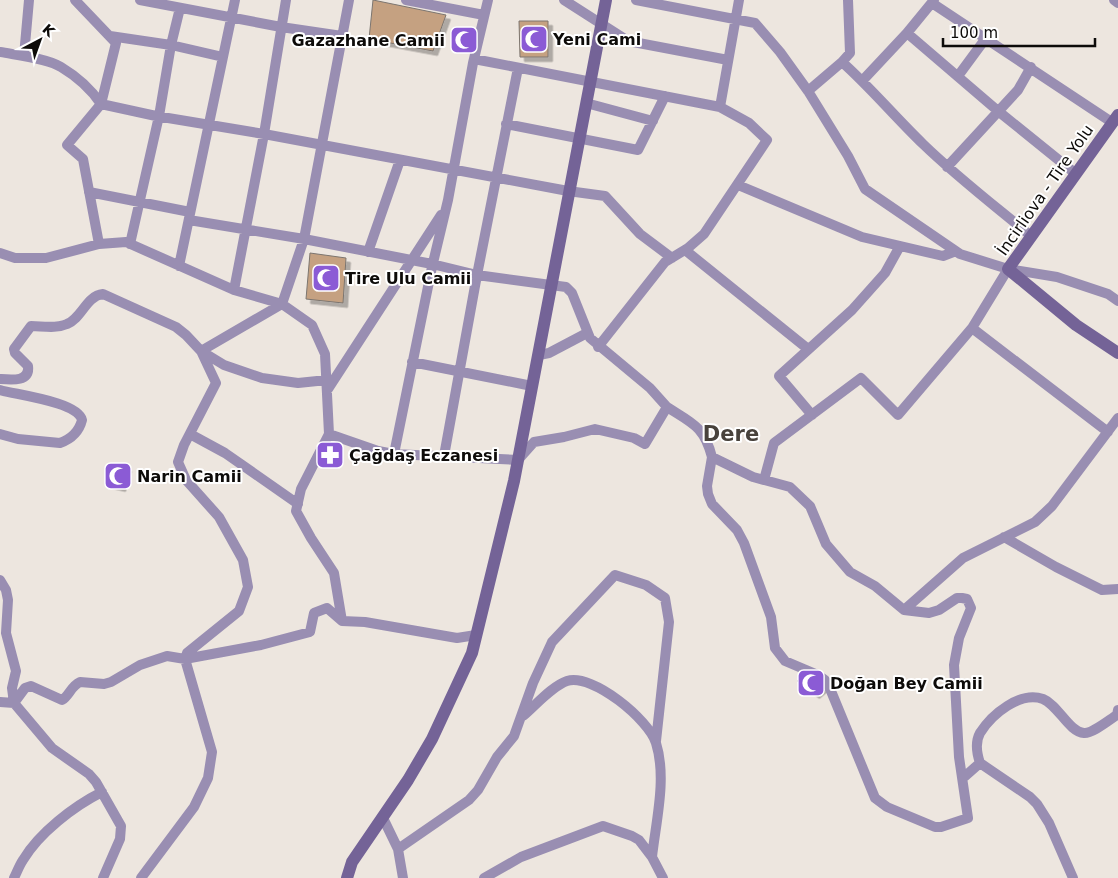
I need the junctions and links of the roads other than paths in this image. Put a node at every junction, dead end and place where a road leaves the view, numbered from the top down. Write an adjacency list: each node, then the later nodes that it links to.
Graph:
1 (29, 0): 29 (street)
2 (75, 0): 24 (street)
3 (140, 0): 17 (street)
4 (234, 0): 19 (street)
5 (286, 0): 22 (street)
6 (349, 0): 25 (street)
7 (406, 0): 18 (street)
8 (488, 0): 18 (street)
9 (564, 0): 21 (street)
10 (606, 0): 21 (street)
11 (636, 0): 20 (street)
12 (739, 0): 20 (street)
13 (848, 0): 33 (street)
14 (1114, 0): 16 (street)
15 (933, 1): 23 (street); 26 (street)
16 (1118, 3)
17 (180, 8): 19 (street); 27 (street)
18 (484, 15): 31 (street)
19 (231, 16): 22 (street); 30 (street)
20 (736, 19): 32 (street); 39 (street)
21 (601, 24): 32 (street); 38 (street)
22 (281, 27): 25 (street); 50 (street)
23 (907, 33): 36 (street); 37 (street)
24 (110, 36): 27 (street); 42 (street)
25 (342, 36): 52 (street)
26 (986, 38): 34 (street); 36 (street)
27 (171, 45): 30 (street); 45 (street)
28 (0, 52): 29 (street)
29 (24, 56): 42 (street)
30 (223, 57): 49 (street)
31 (474, 60): 35 (street); 55 (street)
32 (728, 60): 43 (street)
33 (842, 62): 37 (street); 39 (street)
34 (1031, 67): 44 (street); 46 (street)
35 (518, 68): 38 (street); 48 (street)
36 (958, 76): 44 (street)
37 (863, 80): 54 (street)
38 (590, 81): 40 (street); 41 (street)
39 (808, 91): 71 (street)
40 (665, 96): 43 (street); 47 (street)
41 (586, 103): 47 (street); 51 (street)
42 (101, 104): 45 (street); 60 (street)
43 (720, 107): 58 (street)
44 (998, 111): 54 (street); 56 (street)
45 (159, 116): 49 (street); 61 (street)
46 (1115, 119): 56 (street, İncirliova - Tire Yolu)
47 (652, 121): 51 (street)
48 (506, 124): 51 (street); 57 (street)
49 (209, 126): 50 (street); 63 (street)
50 (264, 134): 52 (street); 64 (street)
51 (579, 138): 59 (street)
52 (321, 146): 53 (street); 66 (street)
53 (400, 160): 55 (street); 72 (street)
54 (947, 166): 65 (street)
55 (454, 170): 57 (street); 62 (street)
56 (1076, 174): 65 (street, İncirliova - Tire Yolu)
57 (495, 178): 59 (street); 79 (street)
58 (738, 185): 69 (street); 70 (street)
59 (568, 191): 74 (street); 80 (street)
60 (89, 192): 61 (street); 67 (street)
61 (140, 202): 63 (street); 68 (street)
62 (446, 208): 75 (street); 76 (street)
63 (190, 216): 64 (street); 77 (street)
64 (246, 230): 66 (street); 81 (street)
65 (1031, 236): 78 (street, İncirliova - Tire Yolu)
66 (304, 239): 72 (street); 83 (street)
67 (99, 244): 68 (street); 73 (street)
68 (130, 244): 77 (street)
69 (900, 246): 71 (street); 87 (street)
70 (686, 250): 74 (street); 87 (street)
71 (956, 251): 78 (street)
72 (368, 252): 75 (street)
73 (0, 253)
74 (672, 258): 86 (street)
75 (412, 260): 76 (street); 94 (street)
76 (432, 264): 79 (street); 91 (street)
77 (179, 266): 81 (street)
78 (1008, 269): 82 (street); 84 (street); 89 (street, İncirliova - Tire Yolu)
79 (477, 275): 80 (street); 92 (street)
80 (551, 286): 85 (street); 90 (street)
81 (234, 290): 83 (street)
82 (1118, 301)
83 (282, 304): 88 (street); 94 (street)
84 (972, 328): 98 (street); 100 (street)
85 (587, 334): 86 (street); 90 (street)
86 (598, 347): 97 (street)
87 (808, 349): 98 (street)
88 (201, 351): 93 (street); 94 (street); 102 (street)
89 (1118, 353)
90 (539, 355): 95 (street)
91 (412, 362): 92 (street); 104 (street)
92 (459, 370): 95 (street); 105 (street)
93 (0, 379)
94 (327, 384): 103 (street)
95 (532, 386): 107 (street)
96 (0, 390): 101 (street)
97 (666, 407): 106 (street); 107 (street)
98 (812, 415): 108 (street)
99 (1118, 418): 100 (street)
100 (1108, 432): 110 (street)
101 (0, 434)
102 (190, 434): 109 (street); 116 (street)
103 (329, 434): 104 (street); 109 (street)
104 (394, 454): 105 (street)
105 (444, 456): 107 (street)
106 (712, 457): 108 (street); 123 (street)
107 (518, 460): 115 (street)
108 (764, 480): 113 (street)
109 (298, 504): 114 (street)
110 (1004, 537): 112 (street); 113 (street)
111 (0, 580): 118 (street)
112 (1118, 589)
113 (904, 610): 123 (street)
114 (342, 621): 115 (street); 116 (street)
115 (476, 635): 125 (street)
116 (185, 658): 118 (street); 130 (street)
117 (0, 702): 118 (street)
118 (14, 703): 124 (street)
119 (1118, 710): 122 (street)
120 (522, 717): 121 (street); 121 (street); 126 (street)
121 (656, 741): 127 (street)
122 (980, 763): 123 (street); 135 (street)
123 (963, 778)
124 (102, 792): 128 (street); 129 (street)
125 (382, 818): 126 (street); 131 (street)
126 (398, 849): 132 (street)
127 (652, 856): 133 (street); 134 (street)
128 (14, 878)
129 (103, 878)
130 (141, 878)
131 (347, 878)
132 (403, 878)
133 (484, 878)
134 (663, 878)
135 (1073, 878)

